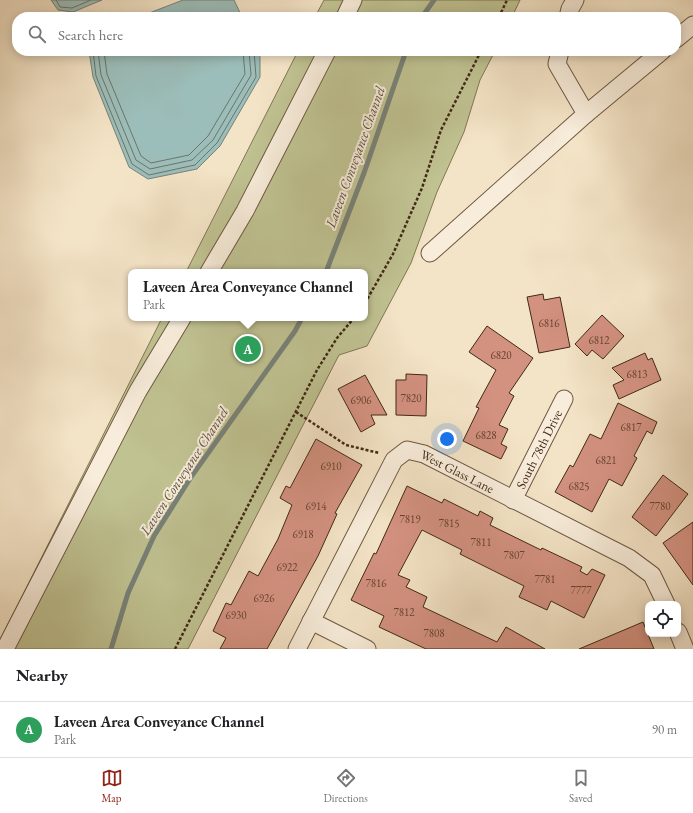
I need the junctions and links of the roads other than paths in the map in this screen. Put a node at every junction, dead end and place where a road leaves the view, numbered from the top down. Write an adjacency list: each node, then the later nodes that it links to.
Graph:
1 (353, 0): 3 (street)
2 (575, 0): 4 (street)
3 (347, 12)
4 (569, 12)
5 (693, 25): 6 (street)
6 (681, 35)
7 (324, 56): 12 (street)
8 (559, 56): 10 (street)
9 (656, 56): 10 (street)
10 (586, 114): 11 (street)
11 (430, 253)
12 (211, 269)
13 (180, 321): 19 (street)
14 (564, 399): 15 (street, South 78th Drive)
15 (513, 500): 16 (street, West Glass Lane); 17 (street, West Glass Lane)
16 (665, 601)
17 (311, 621): 20 (street); 21 (street)
18 (680, 637): 22 (street)
19 (5, 649)
20 (297, 649)
21 (367, 649)
22 (685, 649)

